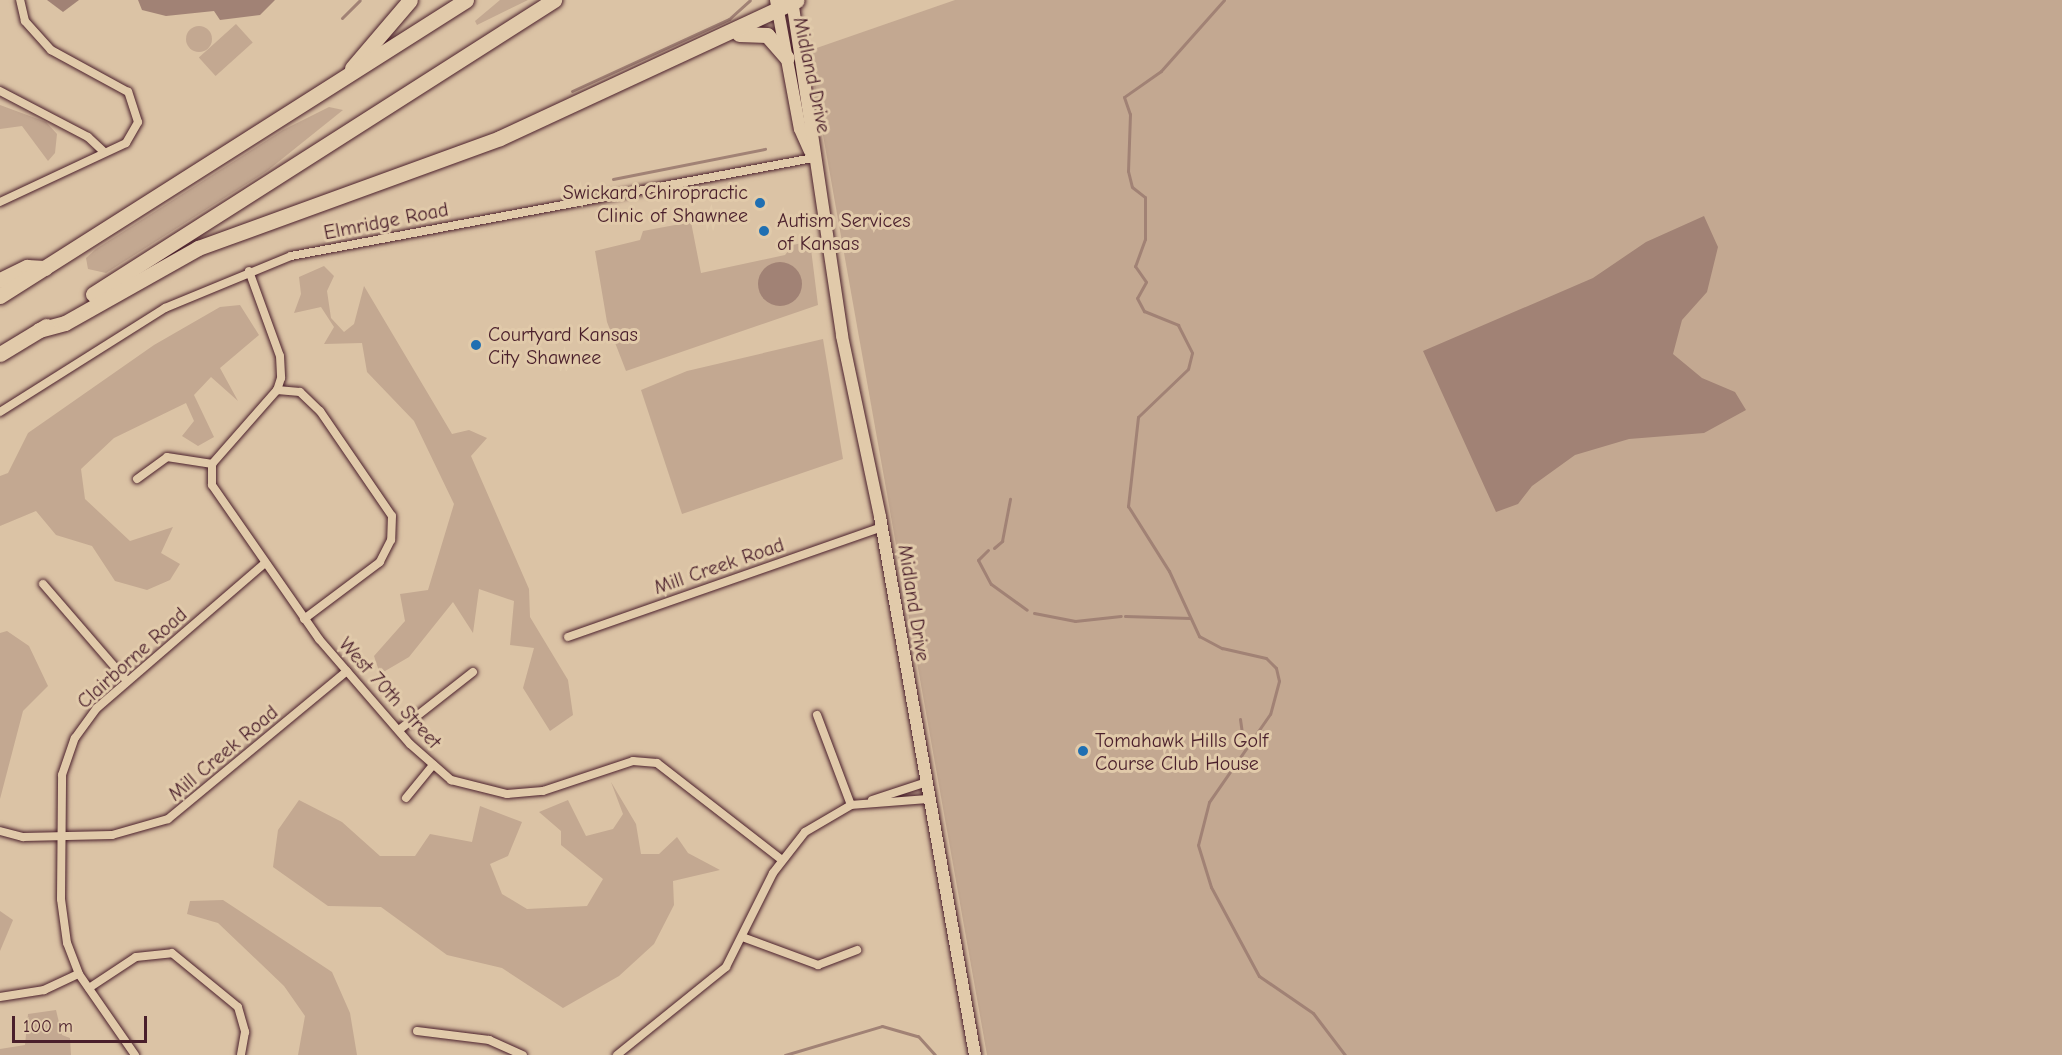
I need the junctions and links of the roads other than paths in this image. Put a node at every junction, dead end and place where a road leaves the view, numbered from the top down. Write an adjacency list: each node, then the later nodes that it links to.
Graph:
1 (20, 0): 11 (street)
2 (410, 0): 9 (highway)
3 (466, 0): 9 (highway)
4 (554, 0): 18 (highway)
5 (794, 1): 6 (highway); 12 (main road, Midland Drive)
6 (777, 5): 7 (highway); 8 (main road, Midland Drive)
7 (727, 36): 8 (highway); 18 (highway)
8 (787, 58): 12 (main road, Midland Drive)
9 (342, 80): 14 (highway)
10 (0, 91): 11 (street)
11 (104, 152): 13 (street)
12 (813, 158): 15 (street, Elmridge Road); 24 (main road, Midland Drive)
13 (0, 202)
14 (45, 268): 16 (highway); 17 (highway)
15 (249, 271): 20 (street); 21 (street, Elmridge Road)
16 (0, 280)
17 (0, 296)
18 (39, 330): 19 (highway)
19 (0, 354)
20 (277, 390): 22 (street); 27 (street)
21 (0, 412)
22 (212, 464): 23 (street); 25 (street, West 70th Street)
23 (137, 479)
24 (882, 527): 28 (street, Mill Creek Road); 35 (main road, Midland Drive)
25 (264, 564): 27 (street, West 70th Street); 31 (street, Clairborne Road)
26 (43, 584): 31 (street)
27 (304, 619): 29 (street, West 70th Street)
28 (568, 637)
29 (347, 671): 33 (street, West 70th Street); 41 (street, Mill Creek Road)
30 (473, 672): 33 (street)
31 (127, 681): 41 (street, Clairborne Road)
32 (817, 715): 39 (street)
33 (399, 730): 34 (street, West 70th Street)
34 (433, 765): 36 (street); 42 (street, West 70th Street)
35 (924, 783): 37 (main road, Midland Drive); 38 (street)
36 (406, 798)
37 (927, 799): 38 (street); 53 (main road, Midland Drive)
38 (872, 800): 39 (street)
39 (851, 805): 42 (street)
40 (0, 831): 41 (street, Mill Creek Road)
41 (60, 836): 45 (street, Clairborne Road)
42 (782, 860): 43 (street)
43 (745, 938): 44 (street); 52 (street)
44 (857, 950)
45 (79, 974): 46 (street, Clairborne Road); 47 (street)
46 (89, 988): 49 (street, Clairborne Road); 50 (street)
47 (0, 997)
48 (417, 1031): 51 (street)
49 (135, 1055)
50 (241, 1055)
51 (522, 1055)
52 (617, 1055)
53 (975, 1055)

